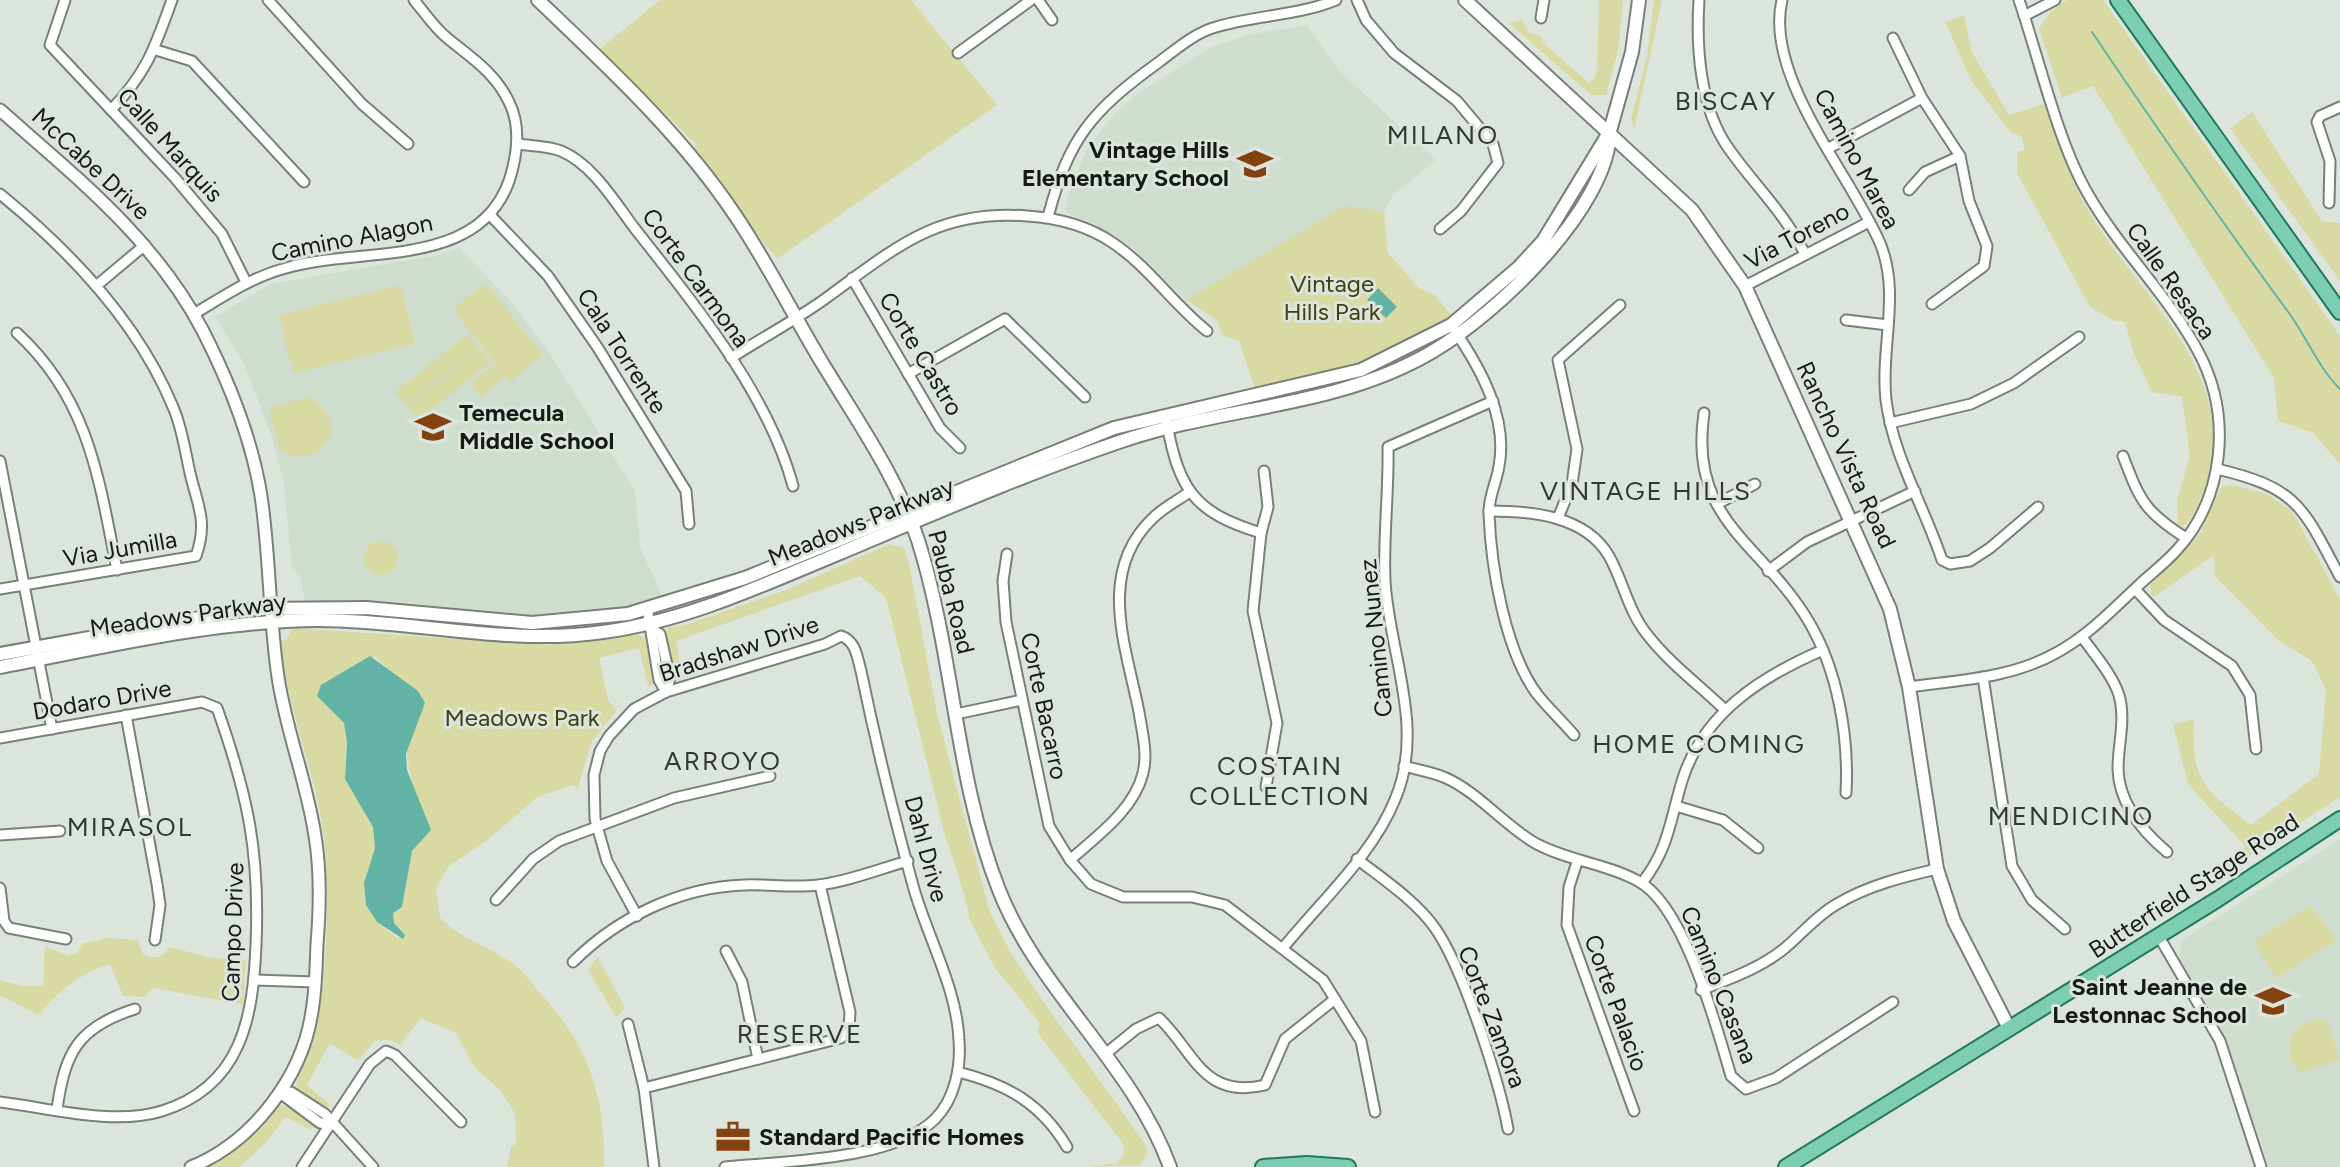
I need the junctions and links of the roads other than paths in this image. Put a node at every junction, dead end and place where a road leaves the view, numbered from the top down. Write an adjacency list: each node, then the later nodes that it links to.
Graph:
1 (65, 0): 27 (street, Calle Marquis)
2 (172, 0): 22 (street)
3 (268, 0): 29 (street)
4 (414, 0): 30 (street)
5 (538, 0): 51 (main road, Pauba Road)
6 (1031, 0): 23 (street)
7 (1038, 0): 20 (street)
8 (1336, 0): 38 (street)
9 (1357, 0): 40 (street)
10 (1465, 0): 28 (main road, Rancho Vista Road)
11 (1544, 0): 19 (street)
12 (1639, 0): 28 (main road, Meadows Parkway)
13 (1699, 0): 42 (street)
14 (1782, 0): 31 (street, Camino Marea)
15 (2019, 0): 18 (street)
16 (2055, 0): 18 (street)
17 (2118, 0): 47 (main road)
18 (2024, 16): 69 (street, Calle Resaca)
19 (1541, 18)
20 (1052, 20)
21 (1893, 38): 24 (street)
22 (156, 50): 27 (street); 33 (street)
23 (958, 53)
24 (1922, 98): 31 (street); 32 (street)
25 (2340, 107): 36 (street)
26 (0, 110): 41 (street, McCabe Drive)
27 (111, 110): 44 (street, Calle Marquis)
28 (1610, 131): 46 (main road, Rancho Vista Road); 54 (main road, Meadows Parkway)
29 (408, 144)
30 (518, 144): 37 (street, Camino Alagon); 58 (street, Corte Carmona)
31 (1829, 148): 39 (street, Camino Marea)
32 (1960, 156): 34 (street); 48 (street)
33 (304, 182)
34 (1909, 190)
35 (0, 194): 45 (street)
36 (2329, 203)
37 (491, 216): 44 (street, Camino Alagon); 82 (street, Cala Torrente)
38 (1048, 217): 43 (street); 55 (street)
39 (1869, 222): 42 (street, Via Toreno); 53 (street, Camino Marea)
40 (1440, 229)
41 (145, 245): 45 (street); 50 (street, McCabe Drive)
42 (1805, 254): 46 (street, Via Toreno)
43 (852, 278): 51 (street); 59 (street, Corte Castro)
44 (246, 282): 50 (street, Camino Alagon)
45 (96, 286): 86 (street, Via Jumilla)
46 (1745, 286): 80 (main road, Rancho Vista Road)
47 (2338, 303)
48 (1932, 304)
49 (1620, 305): 79 (street)
50 (194, 314): 92 (street, McCabe Drive)
51 (795, 317): 58 (street); 77 (main road, Pauba Road)
52 (1846, 320): 53 (street)
53 (1888, 325): 64 (street, Camino Marea)
54 (1454, 330): 61 (street); 63 (main road, Meadows Parkway); 65 (main road, Meadows Parkway)
55 (1207, 331)
56 (17, 333): 86 (street)
57 (2079, 337): 64 (street)
58 (731, 358): 72 (street, Corte Carmona)
59 (908, 374): 60 (street); 66 (street, Corte Castro)
60 (1085, 397)
61 (1493, 401): 78 (street); 114 (street, Camino Nunez)
62 (1704, 413): 75 (street)
63 (1166, 416): 65 (street); 77 (main road, Meadows Parkway)
64 (1890, 423): 73 (street, Camino Marea)
65 (1168, 429): 74 (street); 81 (main road, Meadows Parkway)
66 (960, 448)
67 (2123, 456): 84 (street)
68 (0, 461): 89 (street)
69 (2217, 469): 84 (street, Calle Resaca); 88 (street)
70 (1264, 471): 83 (street)
71 (1755, 484): 75 (street)
72 (793, 486)
73 (1915, 491): 76 (street, Camino Marea); 80 (street)
74 (1188, 493): 83 (street); 126 (street)
75 (1717, 504): 87 (street)
76 (2038, 507)
77 (906, 510): 81 (main road, Pauba Road); 93 (main road, Meadows Parkway)
78 (1489, 511): 79 (street); 111 (street)
79 (1558, 518): 107 (street)
80 (1851, 519): 87 (street); 103 (main road, Rancho Vista Road)
81 (912, 523): 95 (main road, Meadows Parkway); 108 (main road, Pauba Road)
82 (689, 524)
83 (1261, 533): 116 (street)
84 (2186, 538): 91 (street, Calle Resaca)
85 (1007, 554): 105 (street, Corte Bacarro)
86 (117, 570): 89 (street, Via Jumilla)
87 (1768, 571): 98 (street)
88 (2340, 577)
89 (26, 585): 90 (street, Via Jumilla); 99 (street)
90 (0, 589)
91 (2135, 589): 96 (street, Calle Resaca); 113 (street)
92 (272, 608): 93 (main road, Meadows Parkway); 94 (street, McCabe Drive); 99 (main road, Meadows Parkway)
93 (647, 608): 95 (street)
94 (273, 622): 95 (main road, Meadows Parkway); 99 (main road, Meadows Parkway); 143 (street, McCabe Drive)
95 (651, 626): 104 (street)
96 (2082, 637): 102 (street, Calle Resaca); 124 (street)
97 (848, 638): 104 (street, Bradshaw Drive); 127 (street, Dahl Drive)
98 (1823, 650): 107 (street); 117 (street)
99 (37, 653): 100 (main road, Meadows Parkway); 101 (main road, Meadows Parkway); 110 (street)
100 (0, 654)
101 (0, 667)
102 (1983, 677): 103 (street, Calle Resaca); 135 (street)
103 (1909, 687): 129 (main road, Rancho Vista Road)
104 (666, 692): 120 (street, Bradshaw Drive)
105 (1022, 700): 108 (street); 126 (street, Corte Bacarro)
106 (210, 704): 109 (street, Dodaro Drive); 142 (street, Campo Drive)
107 (1725, 710): 118 (street)
108 (956, 714): 150 (main road, Pauba Road)
109 (126, 715): 110 (street, Dodaro Drive); 138 (street)
110 (52, 729): 112 (street, Dodaro Drive)
111 (1574, 735)
112 (0, 738)
113 (2256, 749)
114 (1404, 766): 125 (street, Camino Nunez); 128 (street, Camino Casana)
115 (770, 776): 120 (street)
116 (1266, 787)
117 (1846, 793)
118 (1676, 806): 123 (street); 130 (street)
119 (2340, 819): 136 (main road, Butterfield Stage Road)
120 (596, 826): 133 (street); 134 (street, Bradshaw Drive)
121 (60, 831): 122 (street)
122 (0, 835)
123 (1758, 848)
124 (2167, 852)
125 (1357, 859): 139 (street, Camino Nunez); 161 (street, Corte Zamora)
126 (1070, 860): 139 (street, Corte Bacarro)
127 (908, 861): 131 (street); 152 (street, Dahl Drive)
128 (1577, 862): 130 (street, Camino Casana); 157 (street, Corte Palacio)
129 (1937, 869): 144 (street); 149 (main road, Rancho Vista Road)
130 (1642, 883): 144 (street, Camino Casana)
131 (820, 885): 134 (street); 151 (street)
132 (0, 888): 137 (street)
133 (496, 900)
134 (637, 916): 141 (street)
135 (2065, 929)
136 (2158, 935): 149 (main road, Butterfield Stage Road); 172 (street)
137 (66, 939)
138 (155, 940)
139 (1283, 948): 145 (street, Corte Bacarro)
140 (726, 951): 151 (street)
141 (573, 962)
142 (255, 980): 143 (street); 156 (street, Campo Drive)
143 (315, 982): 154 (street, McCabe Drive)
144 (1701, 990): 146 (street, Camino Casana)
145 (1335, 999): 150 (street); 158 (street, Corte Bacarro)
146 (1893, 1002)
147 (135, 1009): 156 (street)
148 (628, 1024): 153 (street)
149 (2009, 1028): 171 (main road, Butterfield Stage Road)
150 (1104, 1055): 168 (main road, Pauba Road)
151 (758, 1059): 153 (street)
152 (958, 1072): 162 (street); 167 (street)
153 (644, 1088): 166 (street)
154 (280, 1093): 160 (street); 163 (street, McCabe Drive)
155 (0, 1102): 156 (street, Campo Drive)
156 (57, 1109)
157 (1634, 1111)
158 (1375, 1112)
159 (461, 1122): 160 (street)
160 (332, 1125): 164 (street); 165 (street)
161 (1508, 1129)
162 (1067, 1147)
163 (191, 1167)
164 (302, 1167)
165 (373, 1167)
166 (654, 1167)
167 (725, 1167)
168 (1170, 1167)
169 (1263, 1167): 170 (main road)
170 (1348, 1167)
171 (1786, 1167)
172 (2261, 1167)

